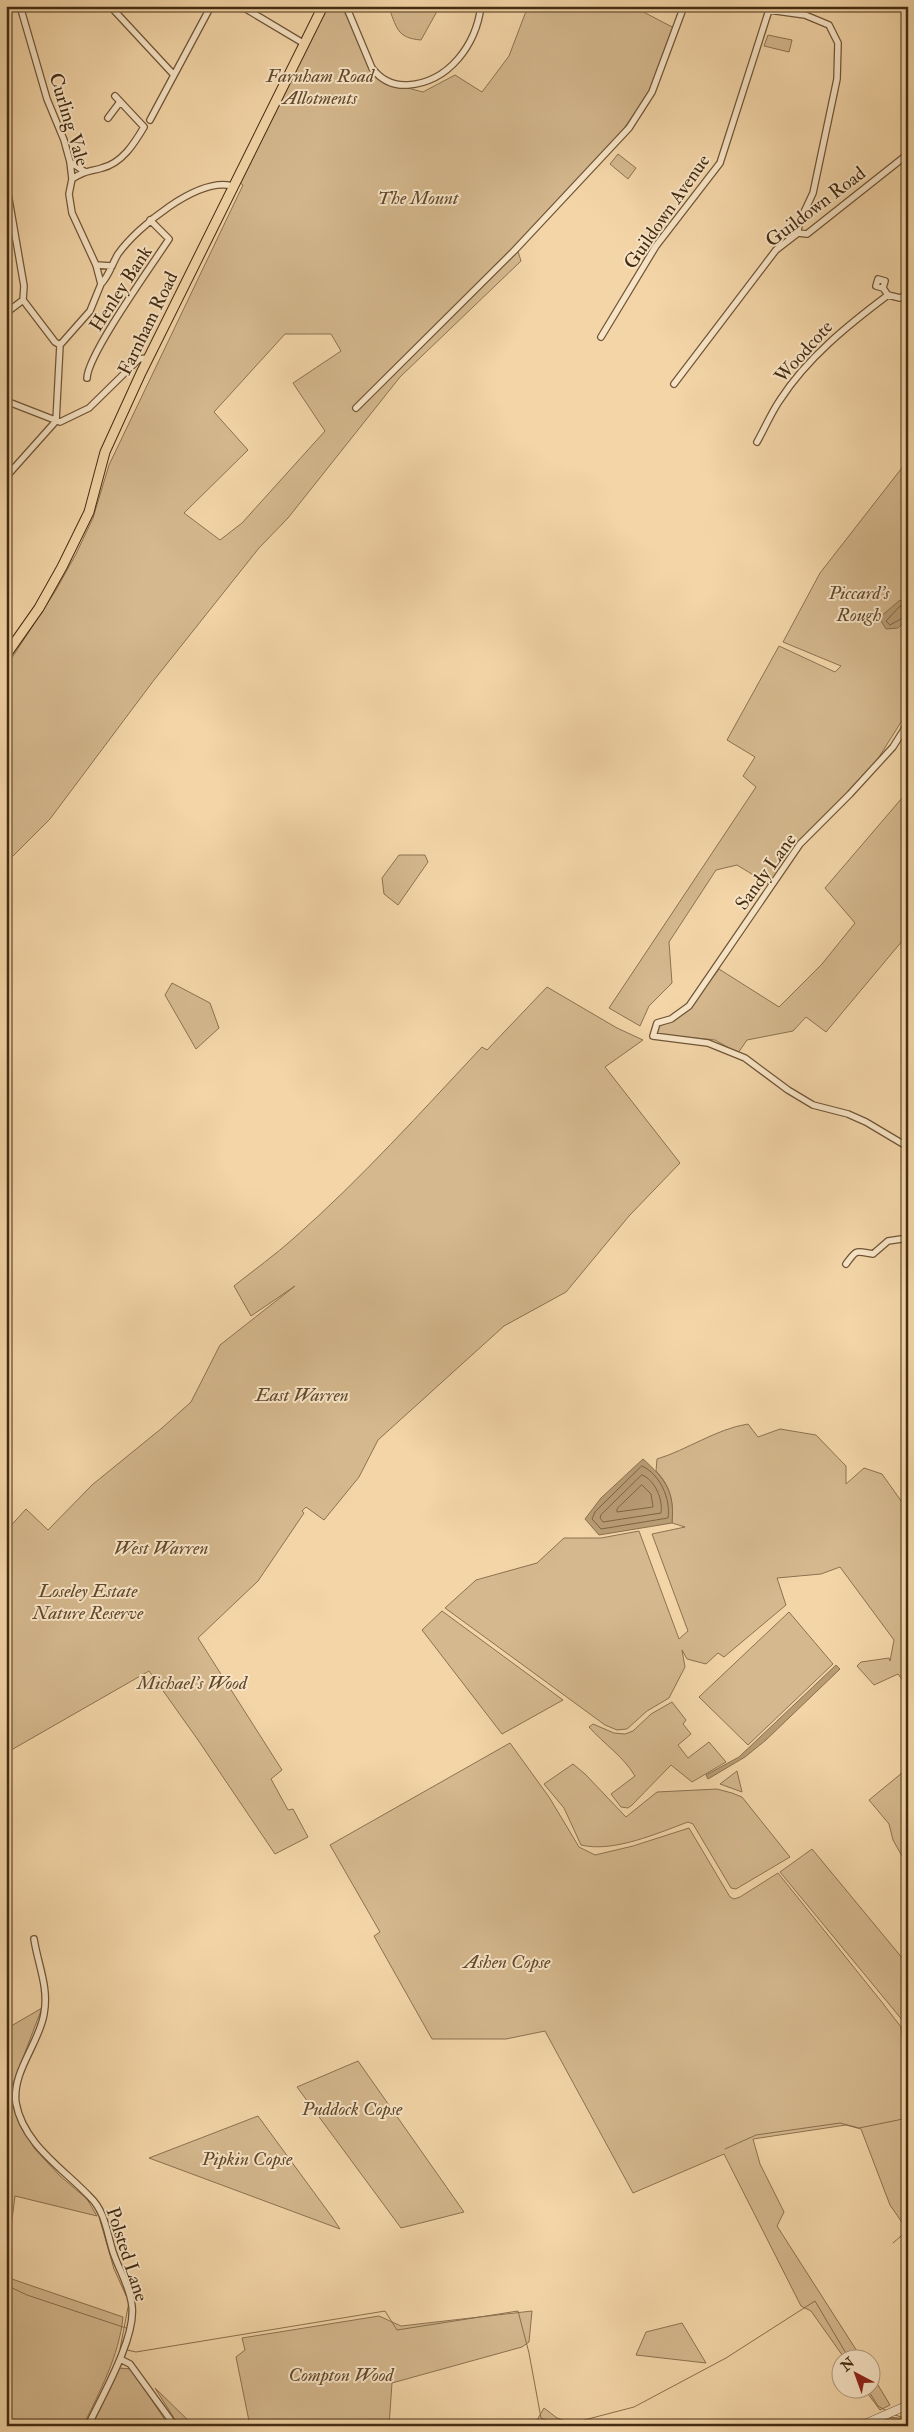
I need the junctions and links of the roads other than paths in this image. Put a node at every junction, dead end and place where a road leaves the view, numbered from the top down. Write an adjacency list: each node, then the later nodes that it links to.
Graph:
1 (20, 6): 16 (street, Curling Vale)
2 (110, 6): 10 (street)
3 (211, 6): 10 (street)
4 (241, 6): 9 (street)
5 (322, 6): 9 (main road, Farnham Road)
6 (346, 6): 7 (street)
7 (481, 6)
8 (684, 6): 37 (street)
9 (303, 43): 20 (main road, Farnham Road)
10 (174, 75): 14 (street)
11 (115, 96): 12 (street)
12 (120, 102): 13 (street); 17 (street)
13 (108, 118)
14 (150, 120)
15 (908, 154): 22 (street, Guildown Road)
16 (70, 162): 17 (street); 18 (street, Curling Vale)
17 (84, 170): 18 (street)
18 (72, 179): 23 (street, Curling Vale)
19 (6, 182): 29 (street)
20 (232, 186): 21 (street); 33 (main road, Farnham Road)
21 (150, 220): 24 (street); 34 (street, Henley Bank)
22 (798, 233): 31 (street, Guildown Avenue); 35 (street, Guildown Road)
23 (96, 265): 24 (street); 25 (street, Curling Vale)
24 (112, 266): 25 (street)
25 (101, 284): 32 (street)
26 (883, 288): 28 (street)
27 (908, 294): 28 (street)
28 (888, 296): 39 (street, Woodcote)
29 (23, 300): 30 (street); 32 (street)
30 (6, 313)
31 (601, 337)
32 (60, 345): 38 (street)
33 (147, 358): 38 (street); 41 (main road, Farnham Road)
34 (87, 378)
35 (674, 384)
36 (6, 401): 38 (street)
37 (356, 408)
38 (56, 421): 40 (street)
39 (757, 442)
40 (6, 477)
41 (6, 655)
42 (908, 723): 43 (street, Sandy Lane)
43 (908, 1147)
44 (908, 1238): 45 (street)
45 (846, 1264)
46 (34, 1939): 47 (street, Polsted Lane)
47 (120, 2359): 49 (street, Polsted Lane); 50 (street)
48 (908, 2406): 51 (main road)
49 (88, 2426)
50 (175, 2426)
51 (860, 2426)

